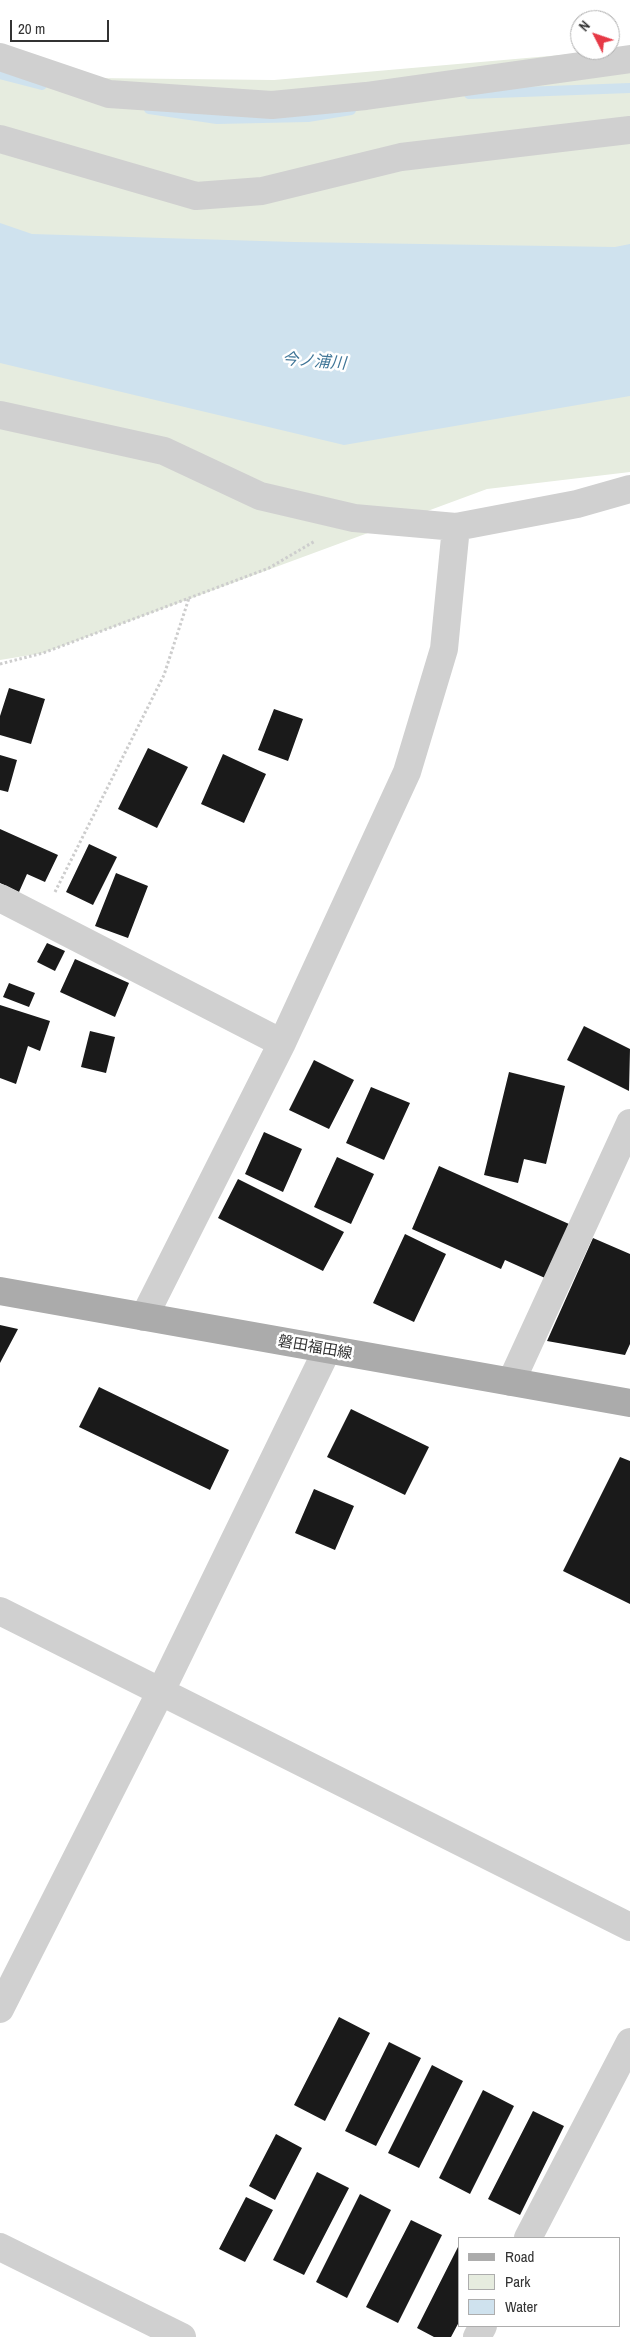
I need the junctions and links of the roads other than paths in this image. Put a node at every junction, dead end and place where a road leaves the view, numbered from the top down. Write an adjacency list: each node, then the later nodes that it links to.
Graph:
1 (0, 57): 2 (street)
2 (630, 59)
3 (630, 130): 4 (street)
4 (0, 139)
5 (0, 415): 7 (street)
6 (630, 489): 7 (street)
7 (456, 528): 9 (street)
8 (0, 898): 9 (street)
9 (282, 1044): 12 (street)
10 (630, 1123): 14 (street)
11 (0, 1291): 12 (main road, 磐田福田線)
12 (144, 1317): 13 (main road, 磐田福田線)
13 (327, 1350): 14 (main road, 磐田福田線); 17 (street)
14 (511, 1382): 15 (main road, 磐田福田線)
15 (630, 1403)
16 (0, 1611): 17 (street)
17 (160, 1691): 18 (street); 19 (street)
18 (630, 1927)
19 (0, 2010)
20 (630, 2042): 21 (street)
21 (529, 2237)
22 (0, 2246): 23 (street)
23 (182, 2337)

